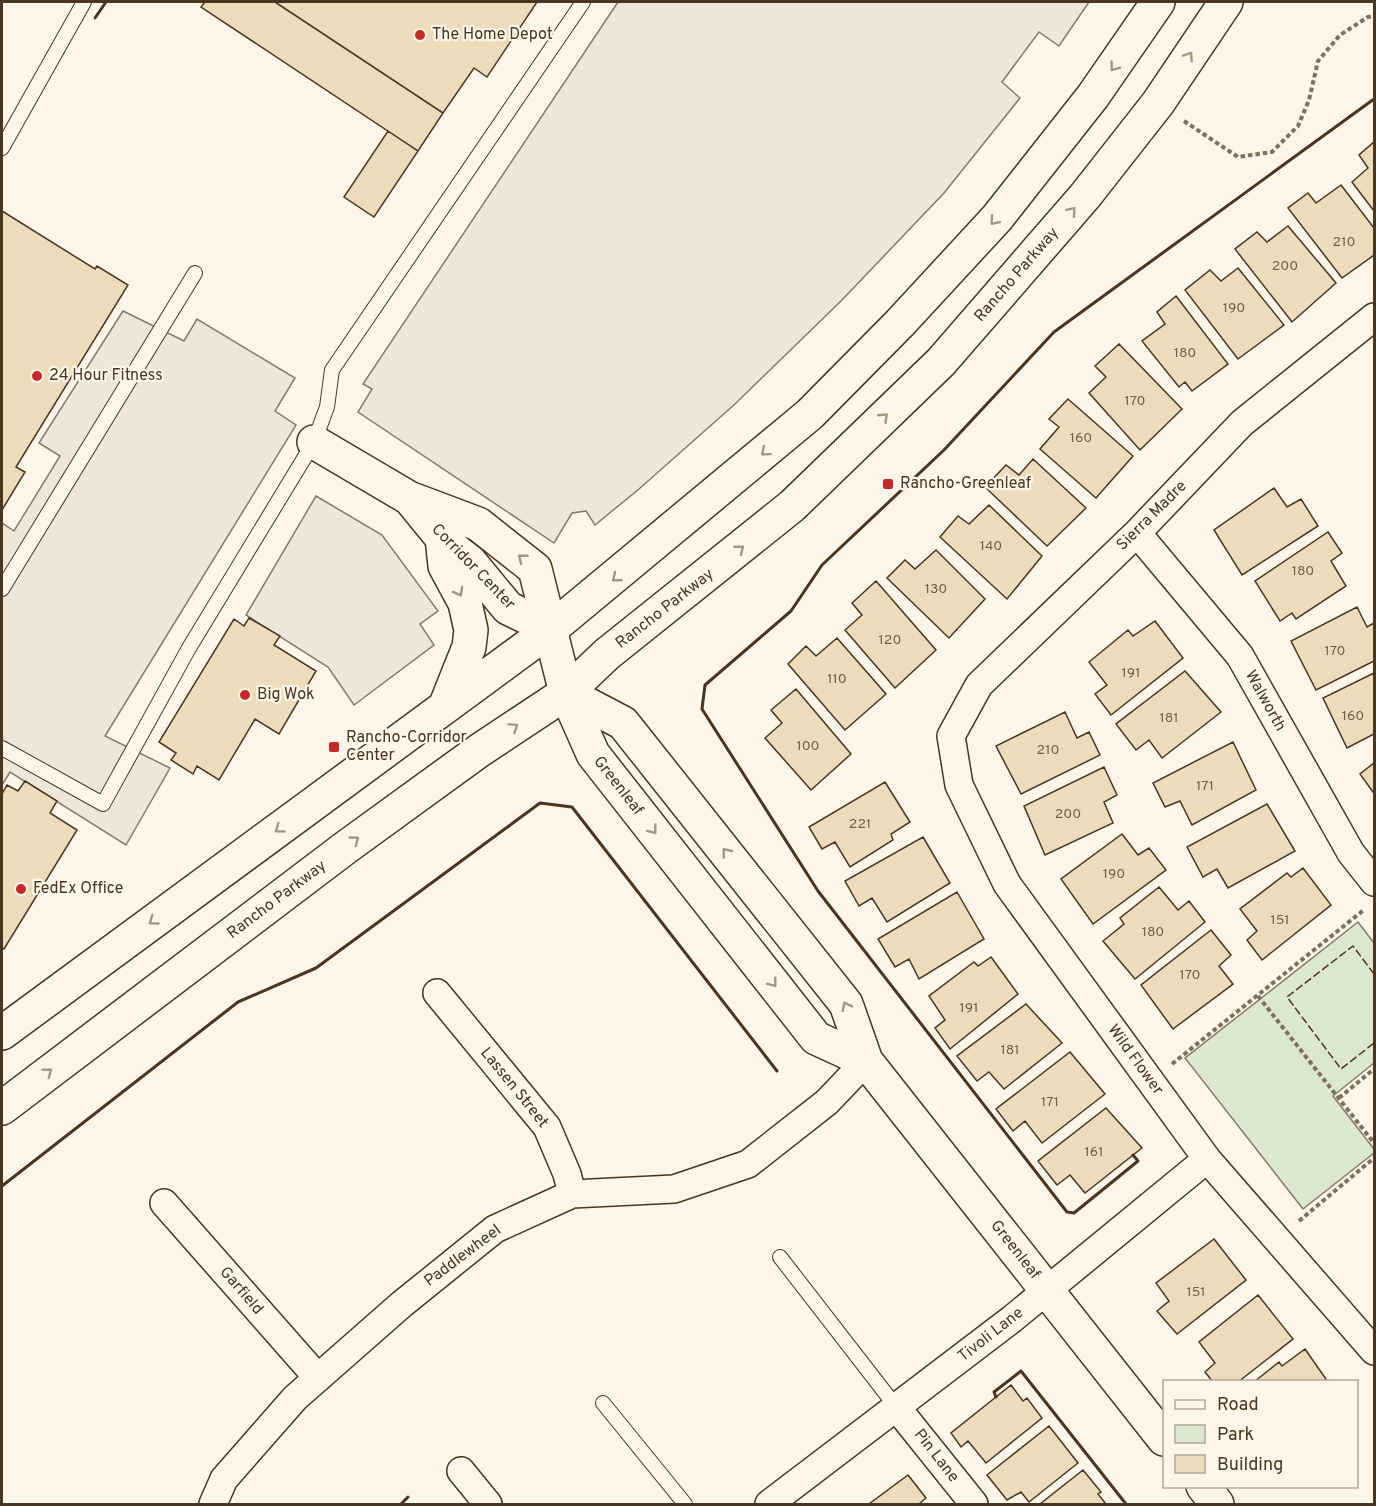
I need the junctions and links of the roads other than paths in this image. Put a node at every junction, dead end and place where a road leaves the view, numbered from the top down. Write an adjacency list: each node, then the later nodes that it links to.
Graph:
1 (84, 2): 5 (lane)
2 (583, 2): 8 (lane)
3 (1158, 2): 13 (main road, one-way to 13)
4 (1226, 2): 14 (main road, Rancho Parkway, one-way to 4)
5 (2, 148)
6 (195, 273): 12 (lane)
7 (1373, 322): 10 (street, Sierra Madre)
8 (314, 442): 9 (main road, Corridor Center); 17 (lane)
9 (409, 498): 11 (main road, Corridor Center); 13 (main road, Corridor Center, one-way to 9)
10 (1137, 533): 16 (street, Sierra Madre); 18 (street, Walworth)
11 (442, 538): 13 (main road, Corridor Center); 15 (main road, one-way to 15)
12 (2, 589)
13 (551, 629): 14 (main road); 15 (main road)
14 (566, 693): 21 (main road, Greenleaf, one-way to 21); 21 (main road, Greenleaf, one-way to 14); 22 (main road, Rancho Parkway, one-way to 14)
15 (445, 707): 20 (main road, one-way to 20)
16 (951, 736): 23 (street, Wild Flower)
17 (2, 748)
18 (1374, 882)
19 (437, 993): 24 (street, Lassen Street)
20 (2, 1033)
21 (866, 1061): 24 (street, Paddlewheel); 27 (main road, Greenleaf)
22 (2, 1108)
23 (1207, 1159): 27 (street, Tivoli Lane); 28 (street, Wild Flower)
24 (572, 1194): 29 (street, Paddlewheel)
25 (164, 1203): 29 (street, Garfield)
26 (780, 1257): 31 (lane)
27 (1047, 1291): 31 (street, Tivoli Lane); 32 (main road, Greenleaf)
28 (1372, 1343)
29 (318, 1378): 35 (street, Paddlewheel)
30 (603, 1403): 37 (lane)
31 (897, 1408): 38 (street, Tivoli Lane); 39 (street, Pin Lane)
32 (1163, 1437)
33 (460, 1471): 36 (street)
34 (1205, 1488): 40 (main road)
35 (213, 1504)
36 (488, 1504)
37 (685, 1504)
38 (769, 1504)
39 (974, 1504)
40 (1217, 1504)

